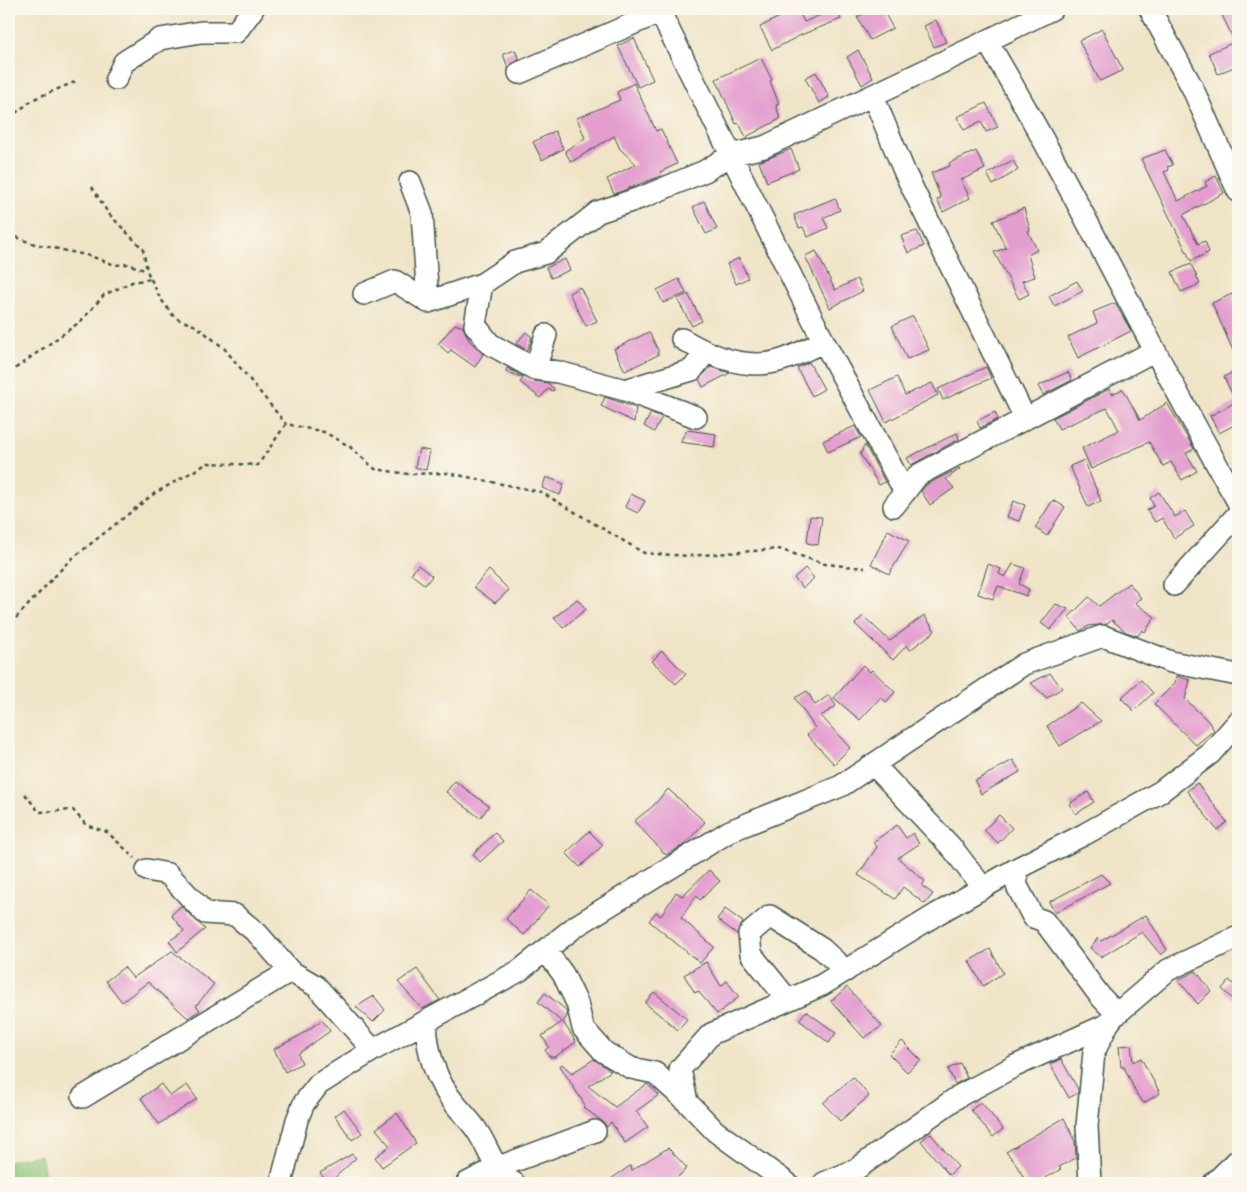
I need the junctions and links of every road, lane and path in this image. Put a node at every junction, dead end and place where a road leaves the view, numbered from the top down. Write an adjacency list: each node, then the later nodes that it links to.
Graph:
1 (253, 9): 6 (street)
2 (1052, 9): 4 (street)
3 (1150, 9): 13 (street)
4 (987, 41): 8 (street); 23 (street)
5 (519, 73): 10 (street)
6 (116, 79)
7 (77, 81): 9 (path)
8 (873, 96): 10 (street); 29 (street)
9 (9, 118)
10 (732, 155): 17 (street); 22 (street)
11 (410, 182): 19 (street)
12 (92, 187): 15 (path)
13 (1238, 191)
14 (9, 234): 15 (path)
15 (147, 271): 16 (path)
16 (151, 279): 26 (path); 30 (path)
17 (482, 284): 19 (street); 25 (street)
18 (364, 294): 19 (street)
19 (428, 302)
20 (546, 336): 25 (street)
21 (682, 339): 24 (street)
22 (824, 342): 24 (street); 29 (street)
23 (1154, 351): 29 (street); 31 (street)
24 (705, 353): 27 (street)
25 (535, 369): 27 (street)
26 (9, 373)
27 (625, 390): 28 (street)
28 (696, 417)
29 (1024, 418)
30 (286, 424): 33 (path); 35 (path)
31 (1238, 502)
32 (1238, 514): 34 (street)
33 (865, 568)
34 (1174, 586)
35 (16, 618)
36 (1238, 675): 38 (street)
37 (1238, 722): 40 (street)
38 (874, 764): 42 (street); 44 (street)
39 (25, 794): 41 (path)
40 (1016, 869): 42 (street); 48 (street)
41 (147, 870): 45 (street)
42 (983, 888): 46 (street)
43 (1238, 937): 48 (street)
44 (546, 950): 49 (street); 52 (street)
45 (290, 971): 50 (street); 53 (street)
46 (846, 971): 47 (street); 47 (street)
47 (788, 1000): 51 (street)
48 (1112, 1019): 58 (street); 65 (street)
49 (426, 1022): 50 (street); 57 (street)
50 (374, 1050): 60 (street)
51 (680, 1068): 52 (street); 54 (street)
52 (655, 1073): 54 (street)
53 (83, 1096)
54 (687, 1102): 63 (street)
55 (595, 1131): 57 (street)
56 (1238, 1160): 59 (street)
57 (496, 1168): 61 (street); 62 (street)
58 (859, 1177): 64 (street)
59 (1221, 1181)
60 (281, 1183)
61 (467, 1183)
62 (514, 1183)
63 (787, 1183)
64 (824, 1183)
65 (1090, 1183)

